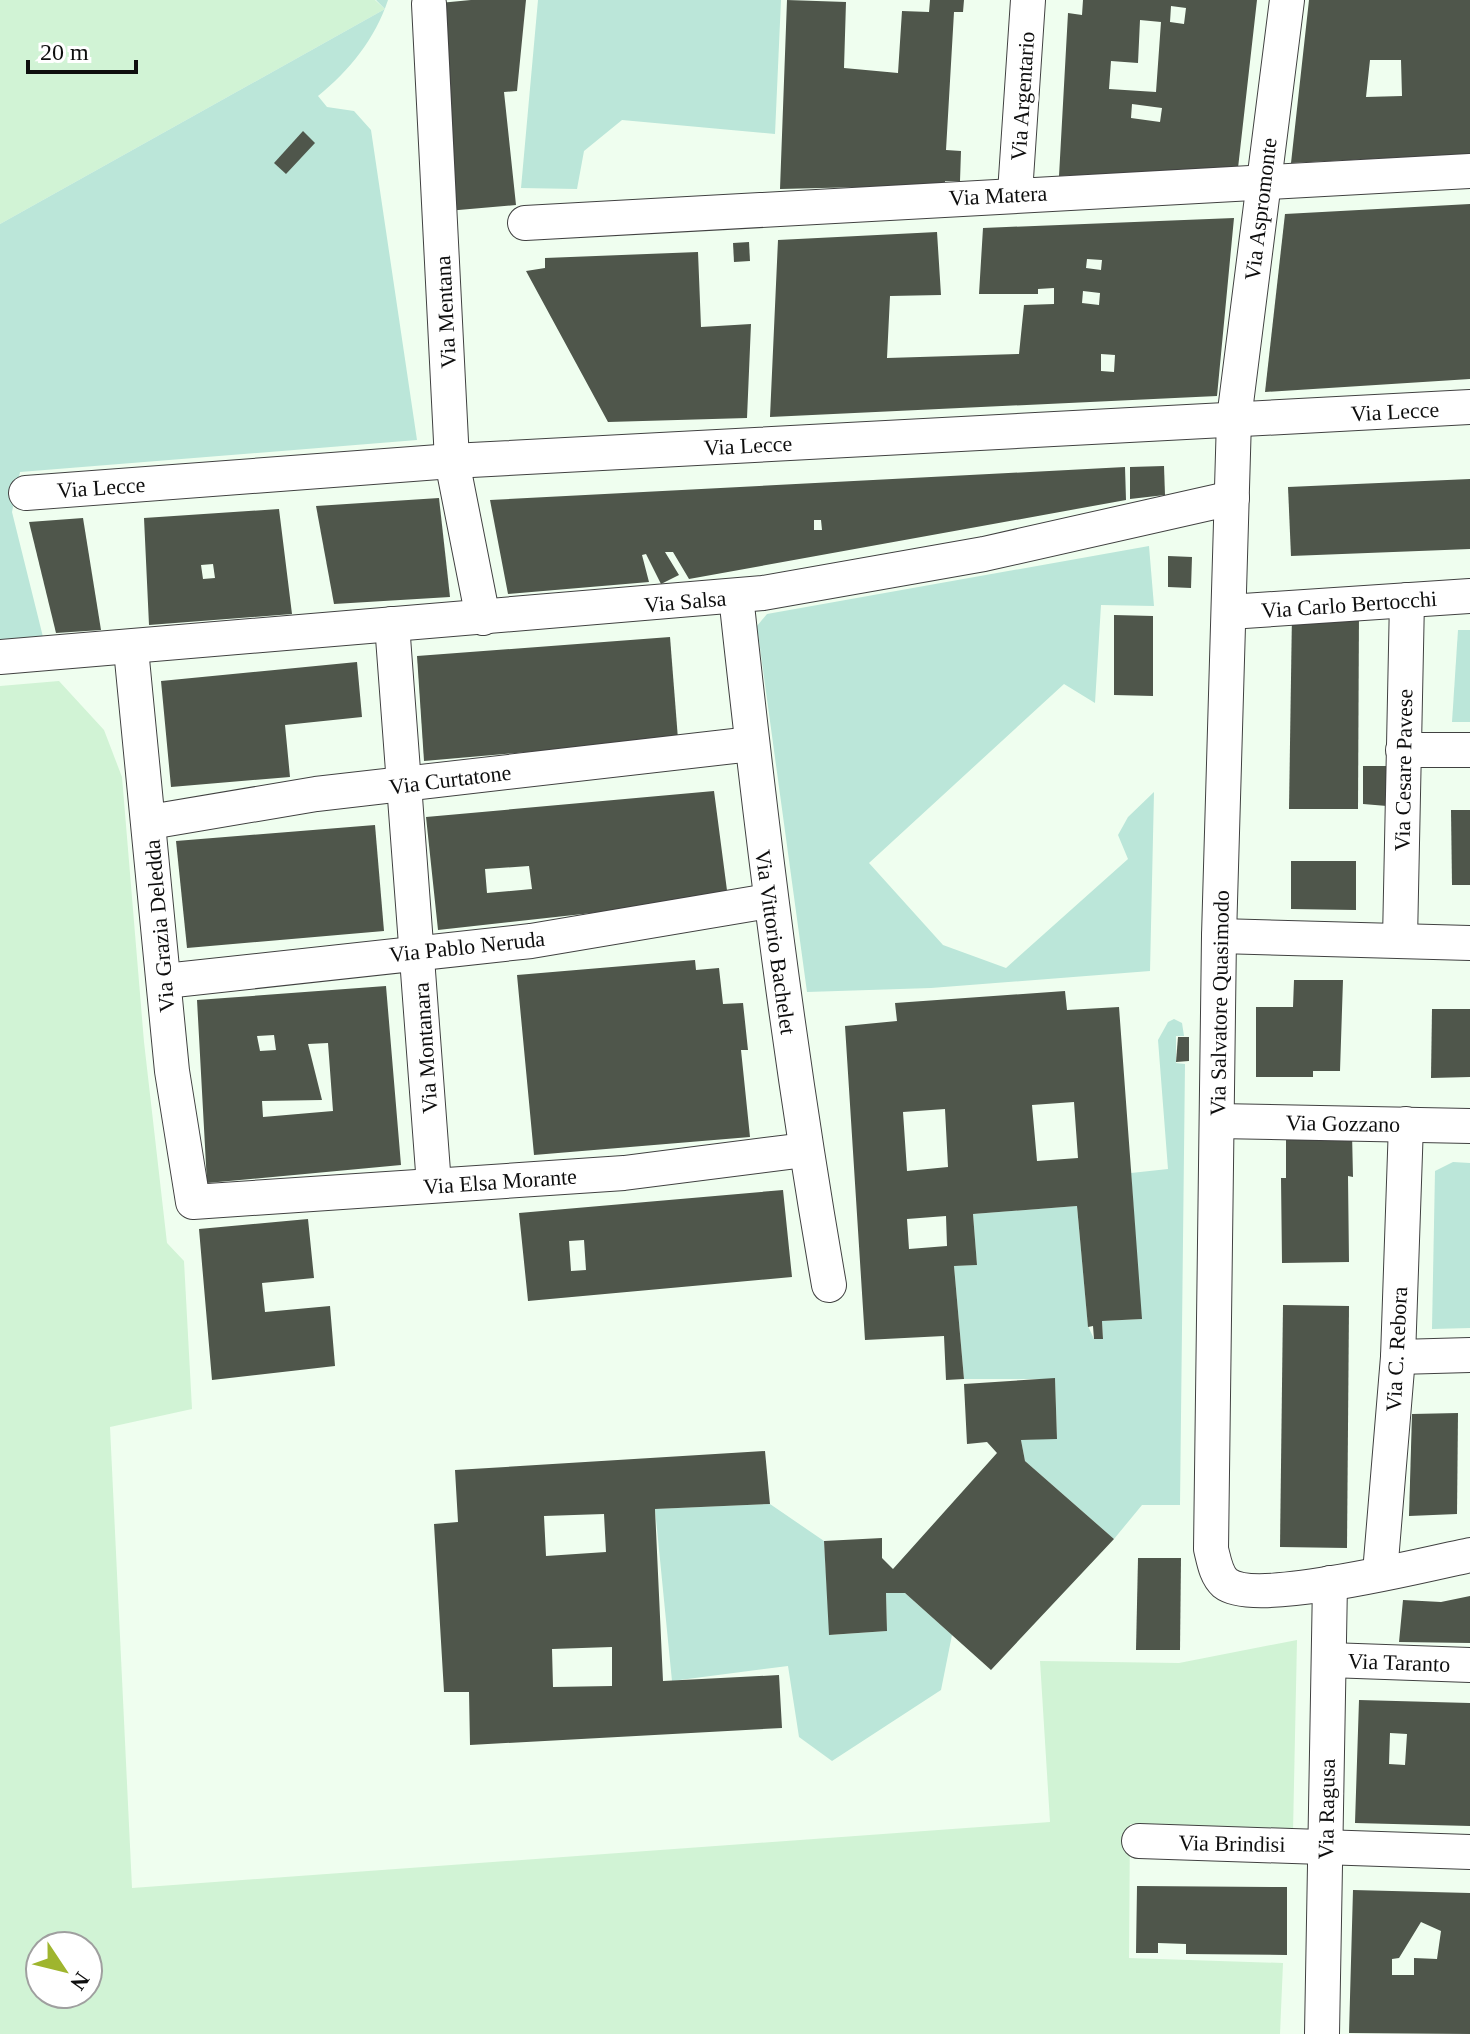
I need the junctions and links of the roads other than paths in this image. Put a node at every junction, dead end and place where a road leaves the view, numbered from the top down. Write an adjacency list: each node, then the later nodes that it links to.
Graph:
1 (1028, 0): 6 (street, Via Argentario)
2 (1287, 0): 5 (street, Via Aspromonte)
3 (429, 4): 10 (street, Via Mentana)
4 (1470, 171): 5 (street, Via Matera)
5 (1263, 184): 6 (street, Via Matera); 9 (street, Via Aspromonte)
6 (1015, 193): 7 (street, Via Matera)
7 (525, 223)
8 (1470, 407): 9 (street, Via Lecce)
9 (1234, 419): 10 (street, Via Lecce); 12 (street, Via Salvatore Quasimodo)
10 (452, 461): 11 (street, Via Lecce); 17 (street, Via Mentana)
11 (26, 493)
12 (1232, 498): 13 (street, Via Salsa); 16 (street, Via Salvatore Quasimodo)
13 (736, 596): 17 (street, Via Salsa); 21 (street, Via Vittorio Bachelet)
14 (1470, 596): 15 (street, Via Carlo Bertocchi)
15 (1407, 600): 16 (street, Via Carlo Bertocchi); 22 (street, Via Cesare Pavese)
16 (1229, 612): 27 (street, Via Salvatore Quasimodo)
17 (483, 618): 18 (street, Via Salsa)
18 (392, 624): 19 (street, Via Salsa); 24 (street, Via Montanara)
19 (131, 649): 20 (street, Via Salsa); 25 (street, Via Grazia Deledda)
20 (0, 657)
21 (752, 744): 24 (street, Via Curtatone); 26 (street, Via Vittorio Bachelet)
22 (1403, 750): 23 (street); 28 (street, Via Cesare Pavese)
23 (1470, 750)
24 (401, 785): 25 (street, Via Curtatone); 30 (street, Via Montanara)
25 (150, 822): 31 (street, Via Grazia Deledda)
26 (769, 901): 30 (street, Via Pablo Neruda); 35 (street, Via Vittorio Bachelet)
27 (1219, 936): 28 (street); 32 (street, Via Salvatore Quasimodo)
28 (1400, 940): 29 (street)
29 (1470, 943)
30 (419, 952): 31 (street, Via Pablo Neruda); 36 (street, Via Montanara)
31 (165, 981): 37 (street, Via Grazia Deledda)
32 (1217, 1121): 33 (street, Via Gozzano); 43 (street, Via Salvatore Quasimodo)
33 (1406, 1124): 34 (street, Via Gozzano); 40 (street, Via C. Rebora)
34 (1470, 1126)
35 (805, 1150): 36 (street, Via Elsa Morante); 38 (street, Via Vittorio Bachelet)
36 (434, 1185): 37 (street, Via Elsa Morante)
37 (193, 1202)
38 (829, 1285)
39 (1470, 1355): 40 (street)
40 (1398, 1357): 42 (street, Via C. Rebora)
41 (1470, 1555): 42 (street)
42 (1380, 1573): 43 (street)
43 (1330, 1583): 44 (street, Via Ragusa)
44 (1329, 1660): 45 (street, Via Taranto); 47 (street, Via Ragusa)
45 (1470, 1665)
46 (1139, 1841): 47 (street, Via Brindisi)
47 (1325, 1846): 48 (street, Via Brindisi); 49 (street, Via Ragusa)
48 (1470, 1852)
49 (1322, 2034)

